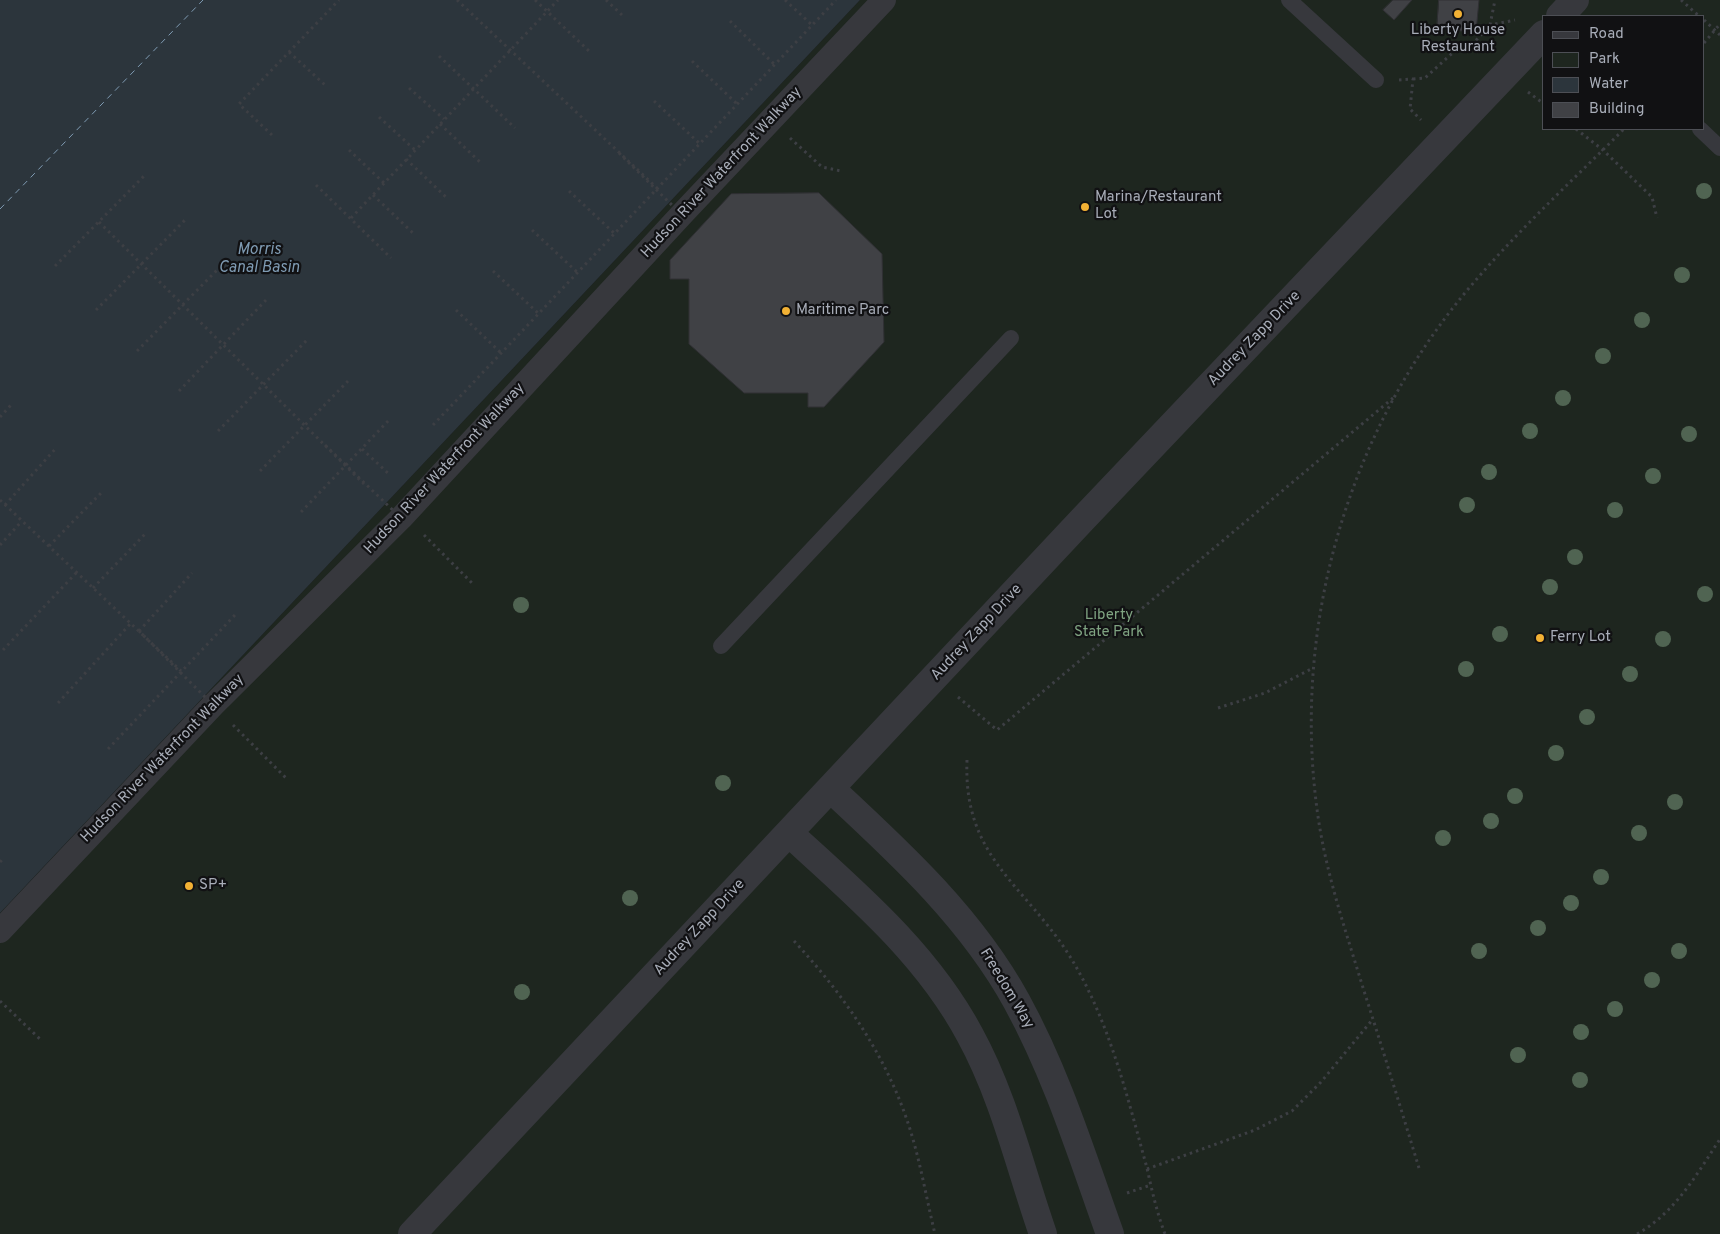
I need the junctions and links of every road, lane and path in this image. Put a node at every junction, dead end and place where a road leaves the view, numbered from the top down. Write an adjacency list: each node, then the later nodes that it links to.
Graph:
1 (339, 0): 27 (path)
2 (457, 0): 25 (path)
3 (535, 0): 12 (path)
4 (558, 0): 12 (path)
5 (606, 0): 13 (path)
6 (785, 0): 20 (path)
7 (836, 0): 20 (path)
8 (884, 0): 40 (street, Hudson River Waterfront Walkway)
9 (1289, 0): 32 (lane)
10 (1495, 0): 18 (path)
11 (1681, 0): 14 (path)
12 (547, 11): 25 (path); 26 (path)
13 (622, 15)
14 (1698, 15)
15 (1520, 19): 18 (path)
16 (730, 21): 30 (path)
17 (1705, 21): 21 (path)
18 (1490, 24): 31 (path)
19 (1720, 24): 21 (path)
20 (812, 26): 30 (path)
21 (1715, 30): 22 (path); 24 (path)
22 (1720, 35)
23 (1542, 36): 47 (street, Audrey Zapp Drive)
24 (1705, 42)
25 (510, 50): 35 (path); 53 (path)
26 (589, 51)
27 (289, 52): 33 (path); 46 (path)
28 (440, 56): 35 (path)
29 (692, 61): 37 (path)
30 (775, 65): 37 (path)
31 (1413, 79): 32 (path); 47 (path)
32 (1376, 80)
33 (325, 85)
34 (410, 88): 39 (path)
35 (474, 88): 39 (path); 42 (path)
36 (654, 101): 48 (path)
37 (737, 104): 48 (path)
38 (379, 117): 51 (path)
39 (444, 119): 41 (path)
40 (772, 121): 56 (path); 64 (street, Hudson River Waterfront Walkway)
41 (440, 124): 51 (path); 55 (path)
42 (515, 128)
43 (1577, 130): 52 (path)
44 (1623, 130): 52 (path)
45 (1701, 130): 49 (lane)
46 (272, 135)
47 (1443, 141): 125 (street, Audrey Zapp Drive)
48 (700, 144): 60 (path)
49 (1720, 148)
50 (349, 150): 58 (path)
51 (415, 150): 54 (path)
52 (1603, 150): 66 (path); 91 (path)
53 (619, 153): 60 (path); 64 (path, bridge)
54 (406, 159): 58 (path); 63 (path)
55 (481, 163)
56 (841, 171)
57 (144, 176): 68 (path)
58 (384, 183): 62 (path)
59 (316, 186): 65 (path)
60 (658, 189): 71 (path)
61 (569, 191): 71 (path)
62 (373, 195): 65 (path); 70 (path)
63 (448, 199)
64 (682, 215): 109 (street, Hudson River Waterfront Walkway)
65 (351, 218): 72 (path)
66 (1657, 218)
67 (185, 220): 74 (path)
68 (99, 222): 74 (path); 75 (path)
69 (532, 230): 77 (path)
70 (414, 234)
71 (615, 234): 77 (path)
72 (391, 258)
73 (227, 260): 79 (path)
74 (141, 263): 79 (path); 80 (path)
75 (55, 266)
76 (493, 271): 82 (path)
77 (578, 273): 82 (path)
78 (266, 300): 85 (path)
79 (182, 304): 85 (path); 86 (path)
80 (96, 310)
81 (456, 310): 87 (path)
82 (539, 314): 87 (path)
83 (1011, 338): 121 (lane)
84 (307, 340): 89 (path)
85 (224, 345): 89 (path); 90 (path)
86 (137, 351)
87 (501, 353): 96 (path)
88 (348, 381): 95 (path)
89 (263, 384): 95 (path); 97 (path)
90 (179, 391)
91 (1395, 396): 123 (path); 125 (path)
92 (11, 405): 93 (path)
93 (0, 417)
94 (389, 420): 100 (path)
95 (305, 425): 98 (path); 102 (path)
96 (433, 425)
97 (218, 431)
98 (325, 445): 101 (path); 109 (path, bridge)
99 (57, 447): 107 (path)
100 (362, 449): 101 (path); 103 (path)
101 (346, 466): 104 (path); 108 (path)
102 (260, 471)
103 (389, 474)
104 (364, 484)
105 (103, 491): 113 (path)
106 (0, 500): 107 (path)
107 (5, 504): 110 (path)
108 (301, 512)
109 (402, 517): 116 (path); 128 (street, Hudson River Waterfront Walkway)
110 (22, 521): 112 (path); 113 (path)
111 (147, 532): 117 (path)
112 (0, 545)
113 (49, 546): 114 (path)
114 (77, 572): 117 (path); 122 (path)
115 (192, 574): 120 (path)
116 (472, 583)
117 (94, 588): 119 (path)
118 (235, 615): 124 (path)
119 (131, 623): 120 (path); 126 (path)
120 (139, 631): 124 (path); 128 (path, bridge)
121 (721, 646)
122 (3, 650)
123 (1313, 668): 127 (path); 137 (path)
124 (181, 672): 129 (path)
125 (936, 678): 132 (street, Audrey Zapp Drive)
126 (58, 703)
127 (1218, 708)
128 (220, 712): 131 (path); 134 (street, Hudson River Waterfront Walkway)
129 (108, 748)
130 (967, 760): 141 (path)
131 (287, 779)
132 (831, 789): 133 (street, Audrey Zapp Drive); 145 (street, Freedom Way)
133 (789, 833): 142 (street, Audrey Zapp Drive); 144 (street)
134 (0, 931)
135 (794, 942): 143 (path)
136 (0, 1001): 138 (path)
137 (1373, 1019): 140 (path); 141 (path)
138 (41, 1040)
139 (1720, 1139): 147 (path)
140 (1419, 1168)
141 (1147, 1169): 146 (path)
142 (412, 1234)
143 (935, 1234)
144 (1043, 1234)
145 (1110, 1234)
146 (1165, 1234)
147 (1637, 1234)

